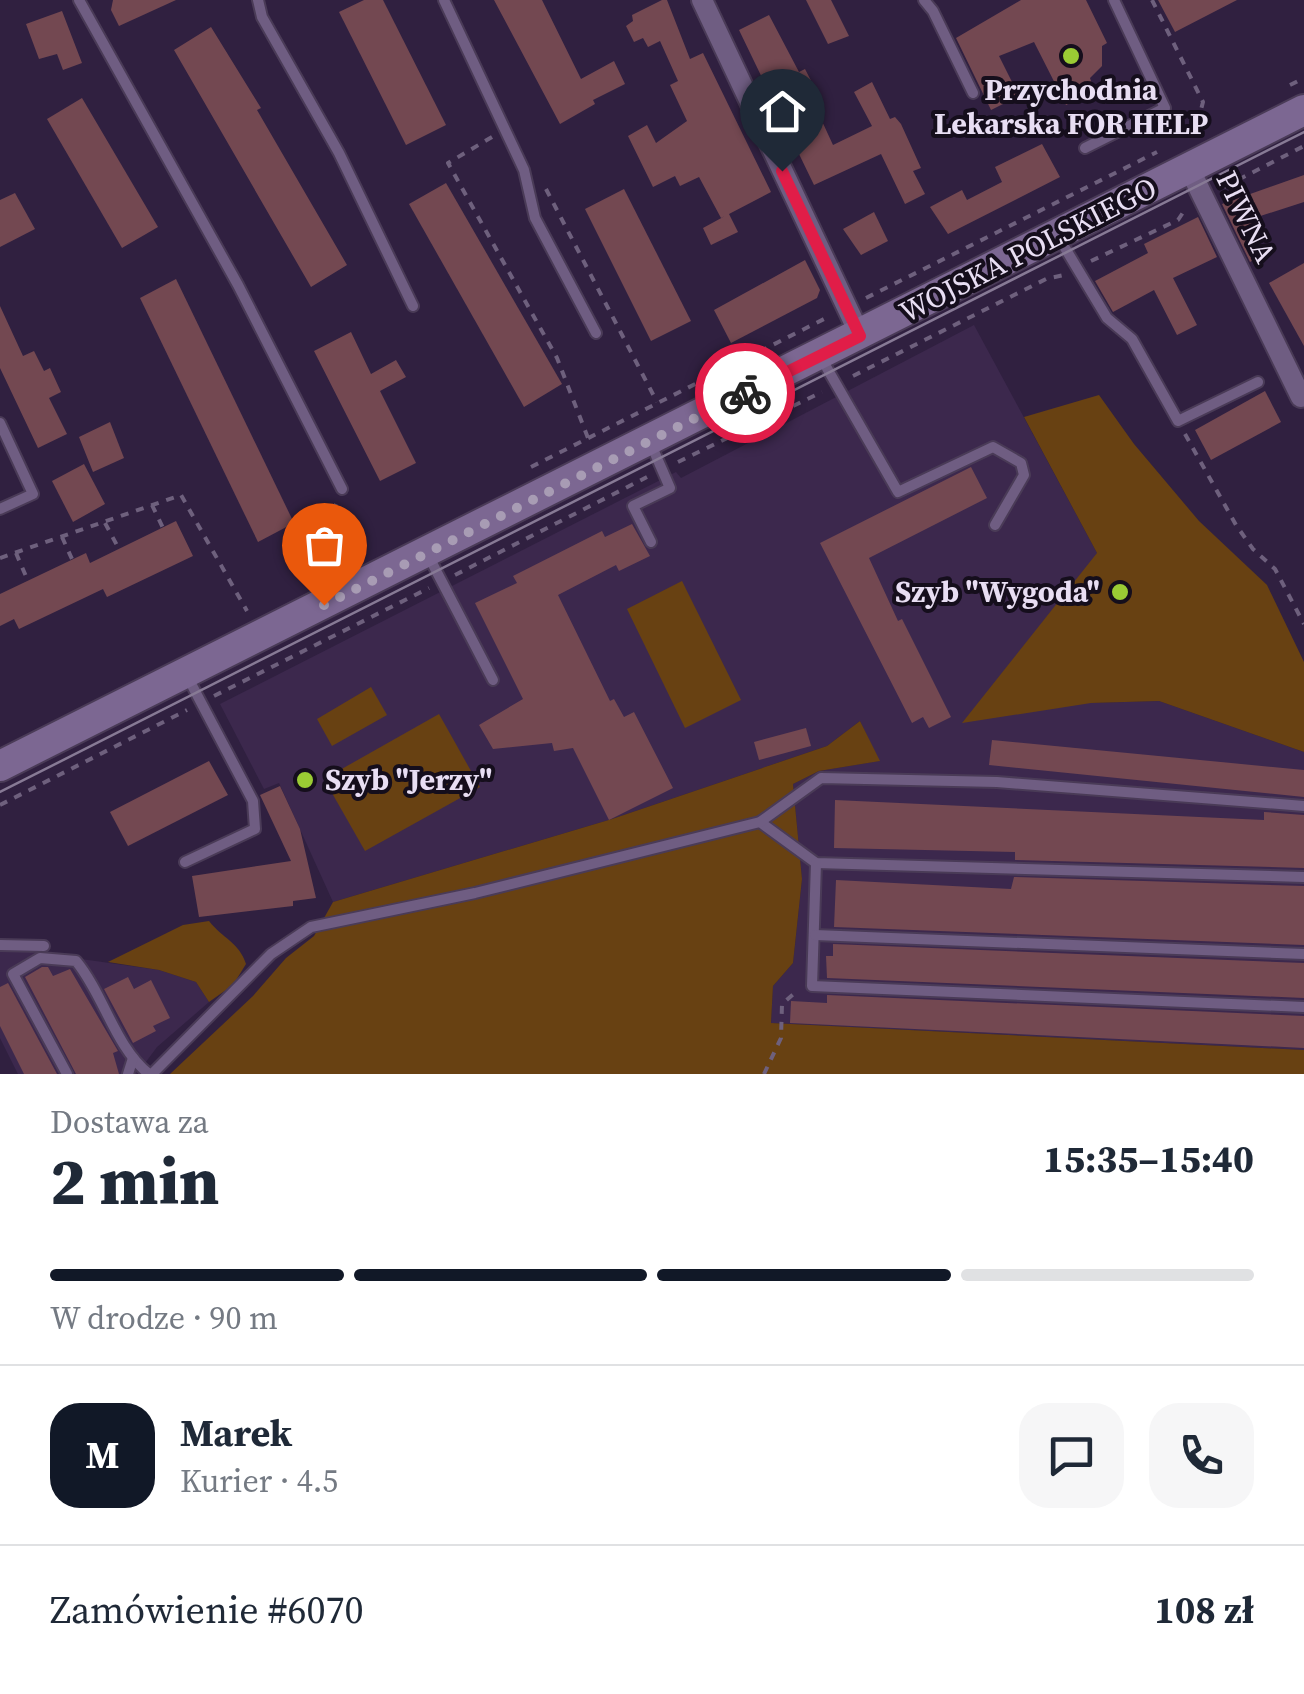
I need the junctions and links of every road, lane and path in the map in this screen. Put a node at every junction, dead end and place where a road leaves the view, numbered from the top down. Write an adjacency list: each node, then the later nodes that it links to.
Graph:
1 (79, 0): 27 (lane)
2 (258, 0): 16 (lane)
3 (444, 0): 10 (lane)
4 (702, 0): 18 (street)
5 (924, 0): 8 (lane)
6 (1114, 0): 12 (lane)
7 (1152, 0): 11 (path)
8 (973, 93)
9 (1304, 110): 13 (main road, WOJSKA POLSKIEGO)
10 (505, 130): 14 (lane); 25 (path)
11 (1195, 133)
12 (1085, 148)
13 (1189, 168): 15 (main road, WOJSKA POLSKIEGO); 21 (street, PIWNA)
14 (524, 170): 17 (lane); 22 (path)
15 (1057, 235): 18 (main road, WOJSKA POLSKIEGO); 23 (lane)
16 (413, 306)
17 (596, 333)
18 (860, 336): 19 (main road, WOJSKA POLSKIEGO)
19 (820, 356): 26 (main road, WOJSKA POLSKIEGO); 31 (lane)
20 (1258, 382): 23 (lane)
21 (1304, 396)
22 (657, 402)
23 (1178, 421): 43 (path)
24 (0, 422): 29 (lane)
25 (588, 438)
26 (650, 441): 34 (lane); 37 (main road, WOJSKA POLSKIEGO)
27 (342, 489): 39 (path)
28 (152, 506): 30 (path); 32 (path); 42 (path)
29 (0, 509)
30 (105, 522): 33 (path); 35 (path)
31 (995, 525)
32 (163, 528)
33 (62, 538): 36 (path); 40 (path)
34 (651, 542)
35 (118, 549)
36 (16, 553): 38 (path); 41 (path)
37 (428, 554): 44 (main road, WOJSKA POLSKIEGO); 45 (lane)
38 (0, 558)
39 (352, 558)
40 (72, 560)
41 (28, 580)
42 (247, 611)
43 (1304, 624)
44 (185, 674): 46 (main road, WOJSKA POLSKIEGO); 49 (lane)
45 (493, 680)
46 (0, 766)
47 (1304, 806): 48 (lane)
48 (760, 822): 50 (lane); 61 (lane)
49 (186, 862)
50 (816, 862): 51 (lane); 52 (lane)
51 (1304, 877)
52 (815, 935): 55 (lane); 56 (lane)
53 (1, 941): 54 (lane)
54 (44, 946)
55 (1304, 954)
56 (812, 986): 57 (lane); 62 (path)
57 (1304, 1007)
58 (133, 1058): 59 (lane); 60 (lane); 61 (lane)
59 (67, 1074)
60 (128, 1074)
61 (151, 1074)
62 (764, 1074)

